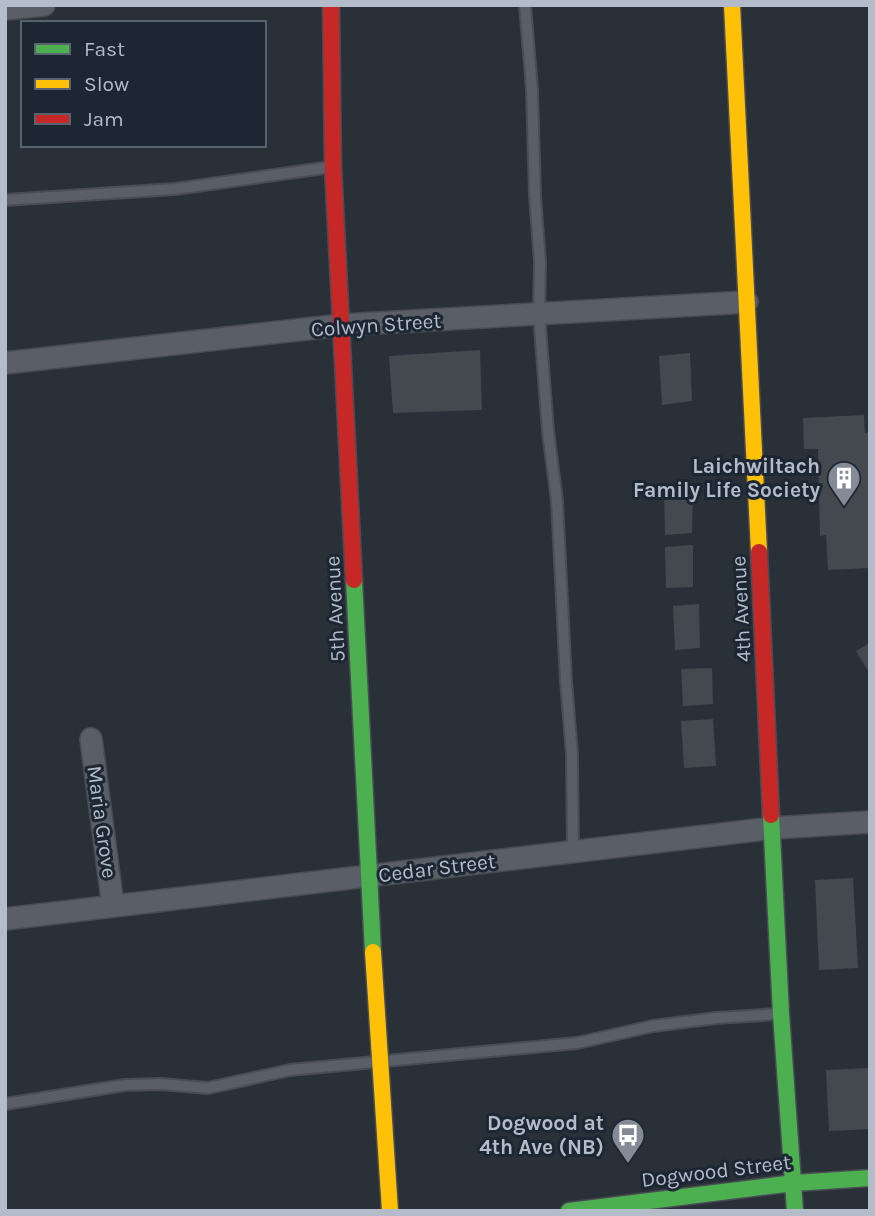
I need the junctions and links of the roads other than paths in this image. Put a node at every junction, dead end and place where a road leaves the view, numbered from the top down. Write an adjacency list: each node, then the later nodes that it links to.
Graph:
1 (44, 5): 5 (street)
2 (331, 5): 6 (street, 5th Avenue)
3 (525, 5): 9 (lane)
4 (732, 5): 8 (street, 4th Avenue)
5 (5, 9)
6 (334, 167): 7 (lane); 10 (street, 5th Avenue)
7 (5, 200)
8 (747, 302): 9 (street, Colwyn Street); 14 (street, 4th Avenue)
9 (539, 314): 10 (street, Colwyn Street); 15 (lane)
10 (342, 325): 11 (street, Colwyn Street); 16 (street, 5th Avenue)
11 (5, 363)
12 (91, 739): 17 (street, Maria Grove)
13 (870, 822): 14 (street, Cedar Street)
14 (773, 828): 15 (street, Cedar Street); 19 (street, 4th Avenue)
15 (573, 852): 16 (street, Cedar Street)
16 (370, 876): 17 (street, Cedar Street); 20 (street, 5th Avenue)
17 (113, 906): 18 (street, Cedar Street)
18 (5, 919)
19 (781, 1014): 20 (lane); 23 (street, 4th Avenue)
20 (379, 1063): 21 (lane); 24 (street, 5th Avenue)
21 (5, 1104)
22 (870, 1178): 23 (street, Dogwood Street)
23 (794, 1183): 25 (street, Dogwood Street); 26 (street, 4th Avenue)
24 (390, 1211)
25 (569, 1211)
26 (795, 1211)

